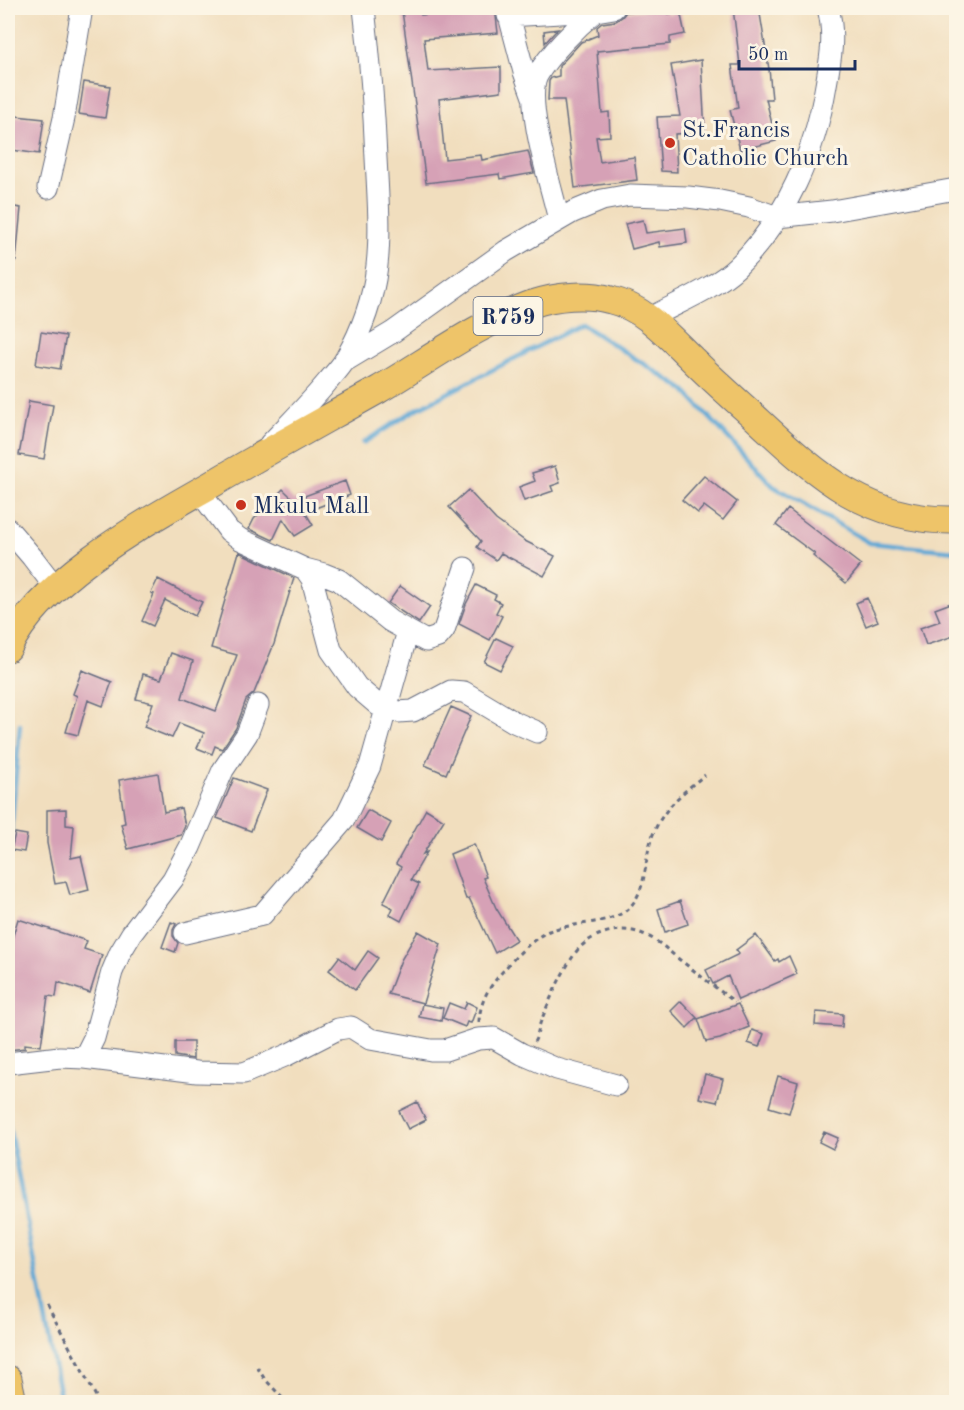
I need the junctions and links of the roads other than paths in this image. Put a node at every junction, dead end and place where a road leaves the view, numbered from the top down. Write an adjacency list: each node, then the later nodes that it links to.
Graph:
1 (82, 8): 7 (street)
2 (364, 8): 12 (street)
3 (828, 8): 9 (street)
4 (605, 9): 5 (street); 6 (street)
5 (507, 12): 6 (street)
6 (533, 98): 10 (street)
7 (48, 188)
8 (956, 189): 9 (street)
9 (777, 217): 10 (street); 11 (street)
10 (559, 220): 12 (street)
11 (650, 318): 13 (main road, R759); 15 (main road, R759)
12 (345, 361): 13 (street)
13 (258, 458): 14 (main road, R759)
14 (200, 491): 18 (street); 19 (main road, R759)
15 (957, 520)
16 (8, 529): 19 (street)
17 (465, 568): 20 (street)
18 (305, 569): 20 (street); 23 (street)
19 (55, 587): 21 (main road, R759)
20 (408, 631): 23 (street)
21 (8, 648)
22 (258, 705): 26 (street)
23 (388, 709): 24 (street); 25 (street)
24 (537, 732)
25 (186, 933)
26 (84, 1058): 27 (street); 28 (street)
27 (8, 1063)
28 (616, 1085)
29 (8, 1379): 30 (main road)
30 (13, 1402)

